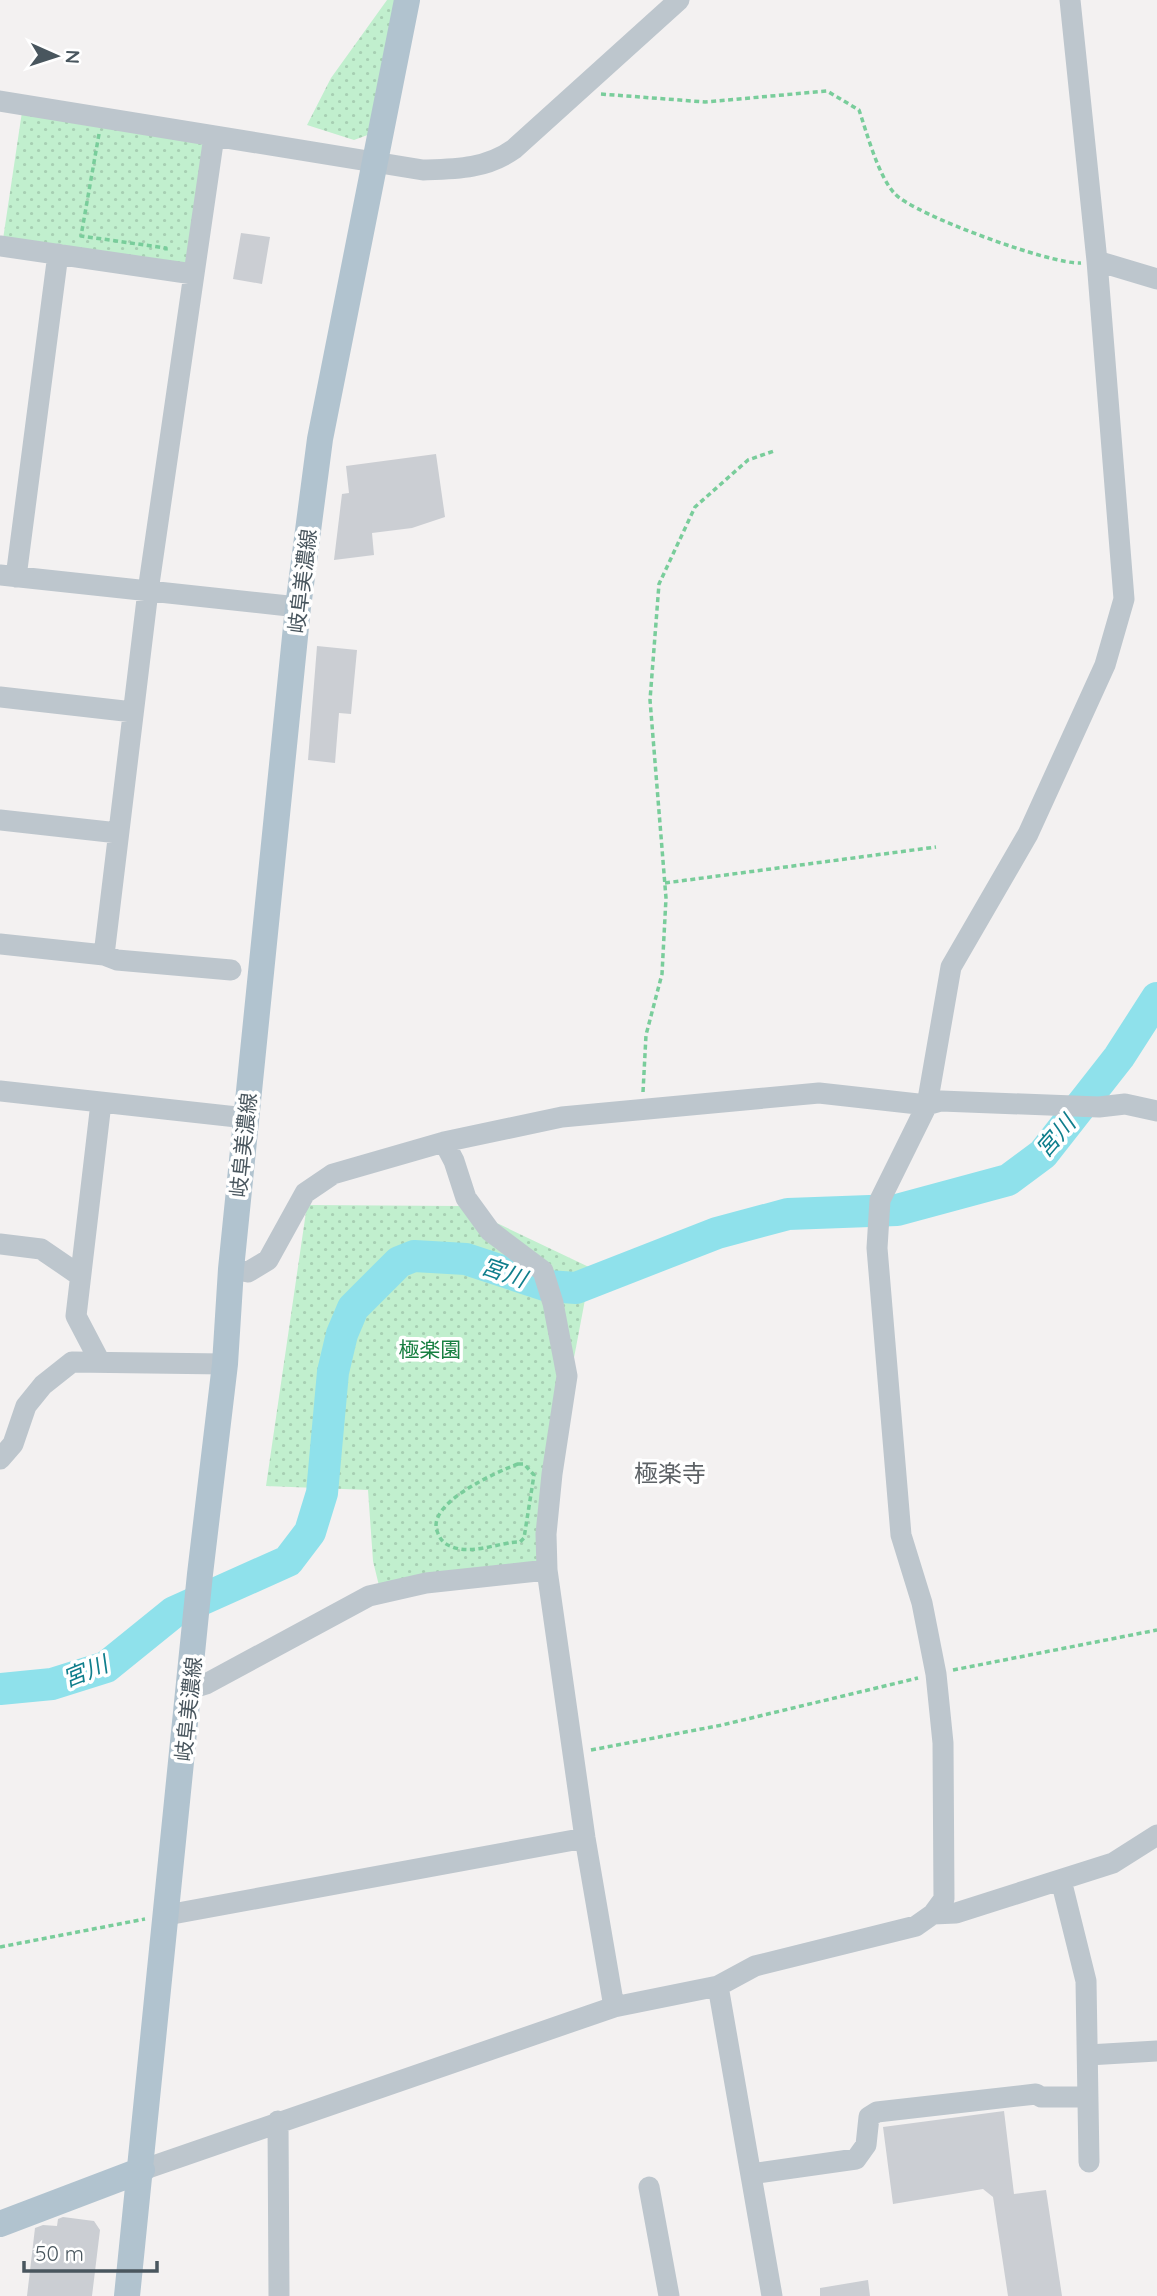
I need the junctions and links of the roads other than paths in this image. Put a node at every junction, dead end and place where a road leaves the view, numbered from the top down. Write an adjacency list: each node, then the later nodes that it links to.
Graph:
1 (407, 0): 6 (main road, 岐阜美濃線)
2 (679, 0): 6 (street)
3 (1070, 0): 9 (street)
4 (0, 101): 5 (street)
5 (214, 136): 6 (street); 10 (street)
6 (374, 163): 14 (main road, 岐阜美濃線)
7 (0, 246): 8 (street)
8 (58, 254): 10 (street); 12 (street)
9 (1097, 261): 11 (street); 24 (street)
10 (193, 274): 13 (street)
11 (1157, 279)
12 (8, 576): 13 (street)
13 (148, 591): 14 (street); 16 (street)
14 (298, 607): 26 (main road, 岐阜美濃線)
15 (0, 697): 16 (street)
16 (132, 712): 18 (street)
17 (0, 820): 18 (street)
18 (118, 834): 20 (street)
19 (0, 944): 20 (street)
20 (104, 955): 21 (street)
21 (231, 970)
22 (0, 1091): 23 (street)
23 (101, 1103): 26 (street); 30 (street)
24 (927, 1105): 25 (street); 27 (street); 39 (street)
25 (1157, 1111)
26 (246, 1118): 29 (main road, 岐阜美濃線)
27 (444, 1142): 29 (street); 34 (street)
28 (0, 1244): 30 (street)
29 (231, 1269): 32 (main road, 岐阜美濃線)
30 (79, 1275): 31 (street)
31 (99, 1360): 32 (street); 33 (street)
32 (225, 1364): 35 (main road, 岐阜美濃線)
33 (0, 1459)
34 (547, 1570): 35 (street); 37 (street)
35 (190, 1689): 40 (main road, 岐阜美濃線)
36 (1157, 1835): 38 (street)
37 (585, 1838): 40 (street); 42 (street)
38 (1061, 1880): 39 (street); 44 (street)
39 (933, 1914): 41 (street)
40 (167, 1915): 48 (main road, 岐阜美濃線)
41 (718, 1986): 42 (street); 49 (street)
42 (614, 2007): 46 (street)
43 (1157, 2051): 44 (street)
44 (1088, 2055): 45 (street)
45 (1088, 2097): 47 (street); 49 (street)
46 (278, 2121): 48 (street); 53 (street)
47 (1089, 2162)
48 (142, 2170): 51 (main road); 52 (main road, 岐阜美濃線)
49 (751, 2174): 55 (street)
50 (649, 2187): 54 (street)
51 (0, 2224)
52 (127, 2296)
53 (278, 2296)
54 (669, 2296)
55 (772, 2296)

